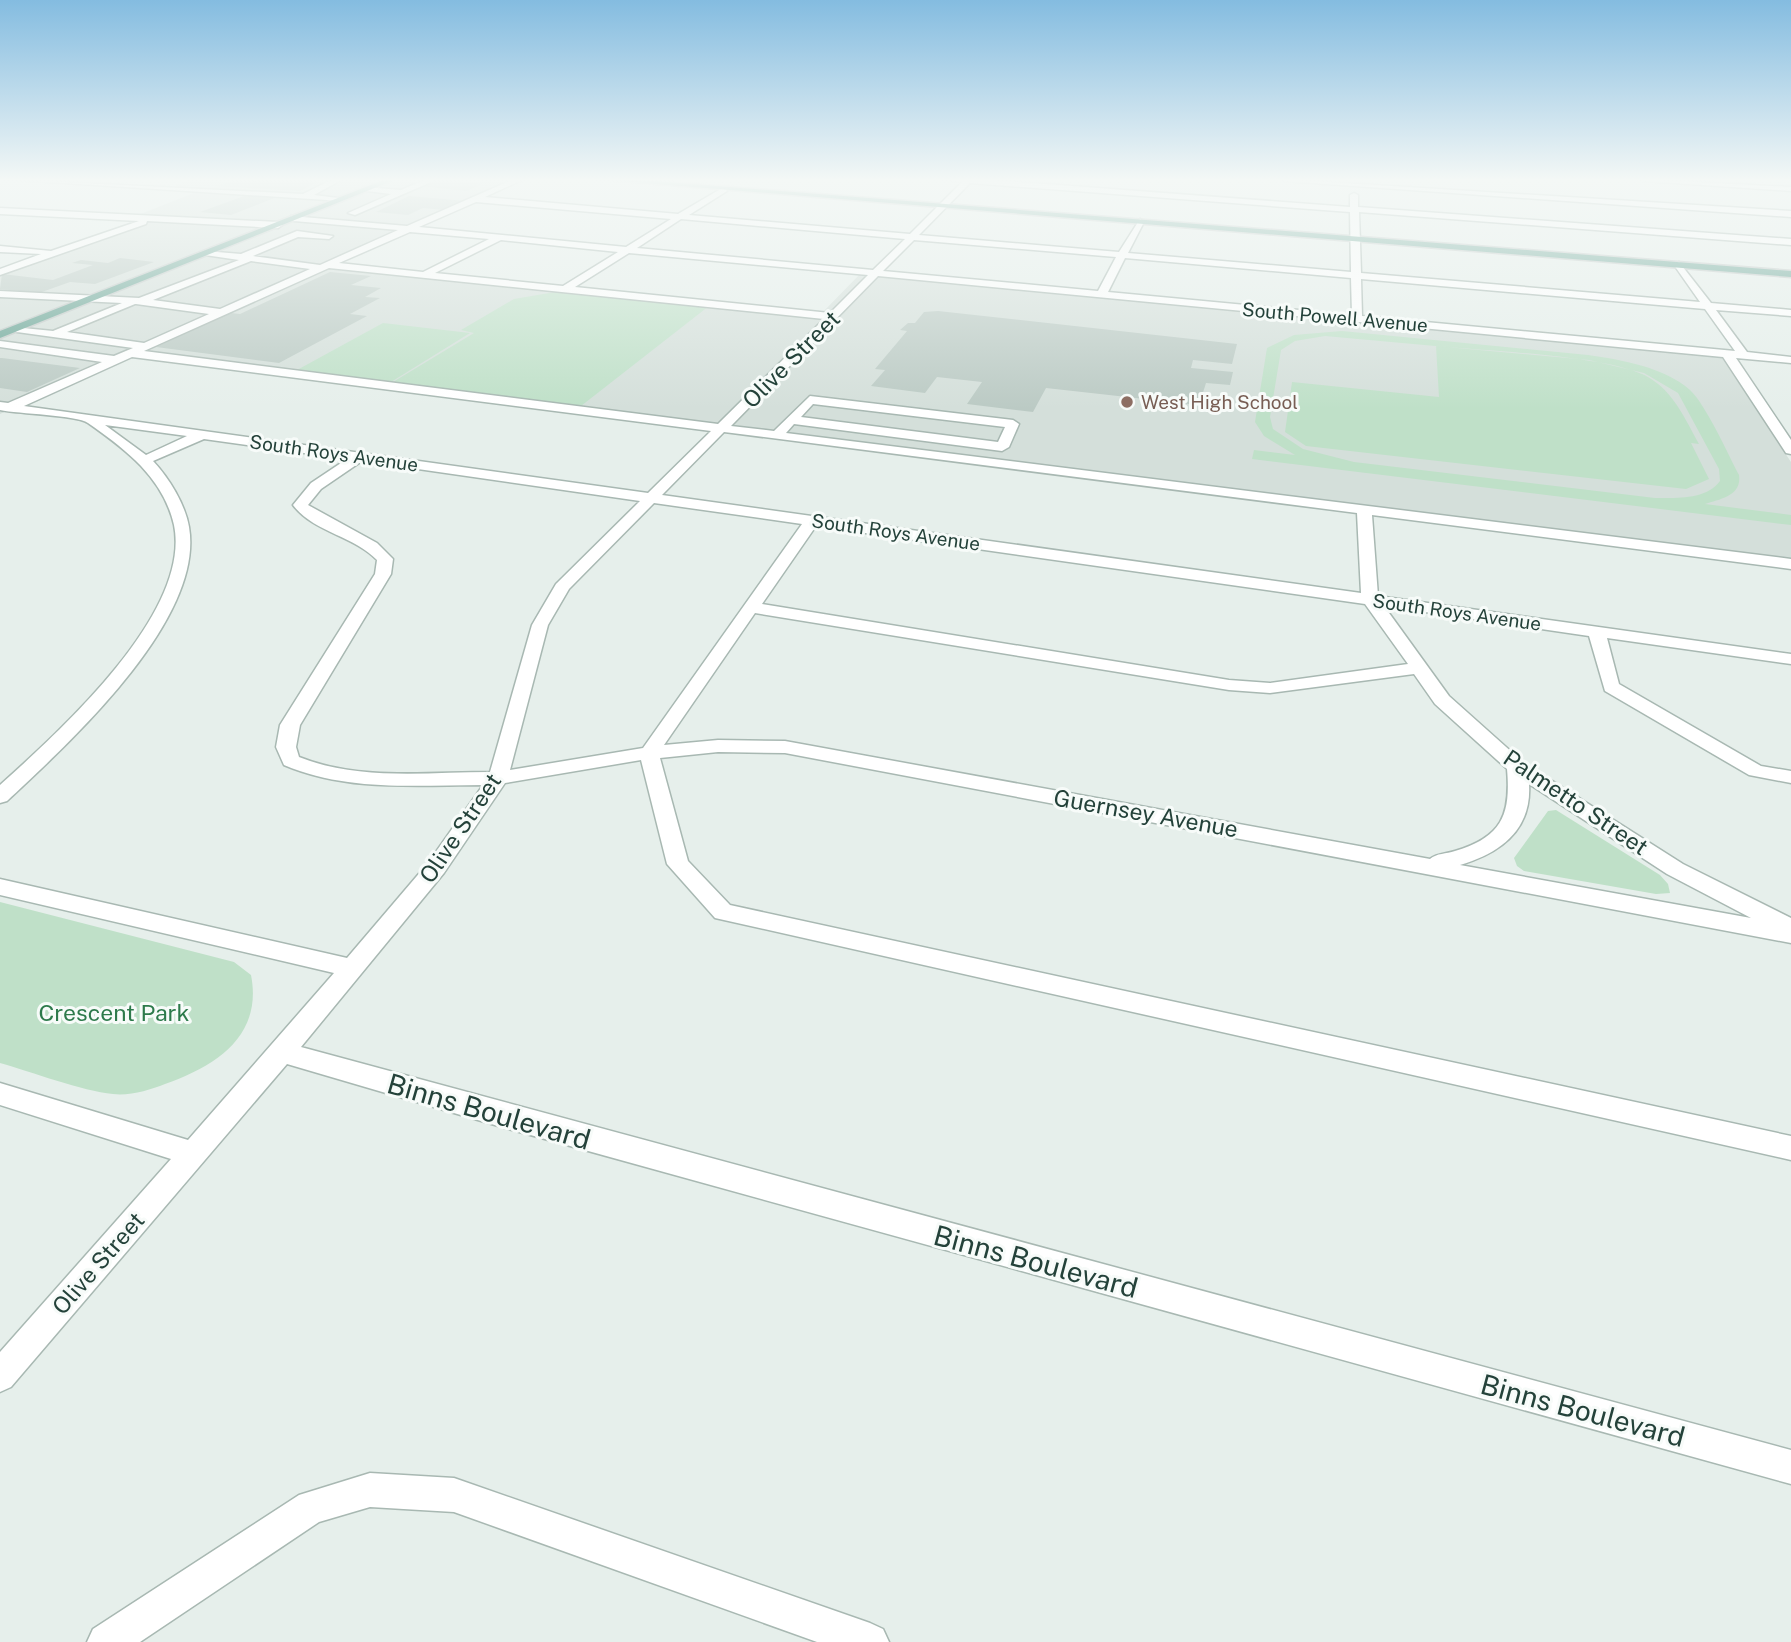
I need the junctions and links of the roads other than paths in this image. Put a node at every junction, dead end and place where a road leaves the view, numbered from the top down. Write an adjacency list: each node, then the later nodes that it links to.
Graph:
1 (1123, 255): 24 (street)
2 (47, 256): 17 (street)
3 (201, 256): 25 (main road)
4 (224, 256): 14 (street)
5 (252, 256): 14 (street)
6 (347, 256): 16 (street)
7 (464, 256): 20 (street)
8 (617, 256): 22 (street)
9 (687, 256): 18 (street, South Powell Avenue)
10 (893, 256): 18 (street, Olive Street)
11 (1130, 256): 21 (street)
12 (1355, 256): 21 (street)
13 (1562, 256): 15 (main road)
14 (245, 259): 16 (street); 26 (street)
15 (1679, 265): 19 (main road); 27 (street)
16 (323, 266): 20 (street); 28 (street)
17 (0, 272)
18 (876, 273): 24 (street, South Powell Avenue); 30 (street, Olive Street)
19 (1791, 274)
20 (425, 275): 22 (street)
21 (1356, 275): 27 (street); 31 (street)
22 (565, 289): 30 (street)
23 (0, 294): 25 (street)
24 (1101, 295): 31 (street, South Powell Avenue)
25 (90, 299): 26 (street); 32 (main road)
26 (138, 302): 28 (street); 33 (street)
27 (1709, 306): 29 (street); 41 (street)
28 (219, 312): 37 (street)
29 (1791, 313)
30 (834, 317): 49 (street, Olive Street)
31 (1357, 318): 40 (street, South Powell Avenue)
32 (17, 328): 33 (street); 34 (main road)
33 (54, 334): 35 (street)
34 (0, 335)
35 (88, 339): 37 (street); 38 (street)
36 (0, 344): 38 (street)
37 (144, 346): 39 (street)
38 (57, 352): 42 (street)
39 (129, 353): 42 (street); 49 (street)
40 (1727, 354): 41 (street, South Powell Avenue); 45 (street)
41 (1743, 355): 43 (street, South Powell Avenue)
42 (114, 360): 44 (street)
43 (1791, 360)
44 (3, 409): 48 (street, South Roys Avenue)
45 (1766, 413): 46 (street); 53 (street)
46 (1791, 416)
47 (791, 420): 51 (street); 52 (street); 52 (street)
48 (91, 421): 50 (street, South Roys Avenue); 55 (street)
49 (722, 428): 51 (street); 57 (street, Olive Street)
50 (201, 435): 54 (street, South Roys Avenue); 55 (street)
51 (777, 435): 56 (street)
52 (1002, 447): 56 (street)
53 (1791, 450)
54 (361, 456): 57 (street, South Roys Avenue); 69 (street, Guernsey Avenue)
55 (143, 461): 70 (street)
56 (996, 461): 58 (street)
57 (650, 498): 59 (street, South Roys Avenue); 69 (street, Olive Street)
58 (1364, 508): 60 (street); 61 (street)
59 (812, 520): 61 (street, South Roys Avenue); 62 (street)
60 (1791, 564)
61 (1370, 599): 63 (street, South Roys Avenue); 65 (street, Palmetto Street)
62 (751, 607): 65 (street); 66 (street)
63 (1597, 632): 64 (street, South Roys Avenue); 68 (street)
64 (1791, 659)
65 (1419, 668): 67 (street, Palmetto Street)
66 (649, 752): 69 (street, Guernsey Avenue); 71 (street, Guernsey Avenue); 78 (street)
67 (1517, 768): 71 (street); 73 (street, Palmetto Street)
68 (1791, 777)
69 (498, 778): 75 (street, Olive Street)
70 (0, 796)
71 (1424, 864): 74 (street, Guernsey Avenue)
72 (0, 887): 75 (street)
73 (1791, 929)
74 (1791, 934)
75 (352, 968): 76 (street, Olive Street)
76 (282, 1052): 79 (street, Olive Street); 81 (street, Binns Boulevard)
77 (0, 1094): 79 (street)
78 (1791, 1148)
79 (193, 1154): 80 (street, Olive Street)
80 (0, 1376)
81 (1791, 1467)
82 (106, 1642): 83 (street)
83 (870, 1642)

